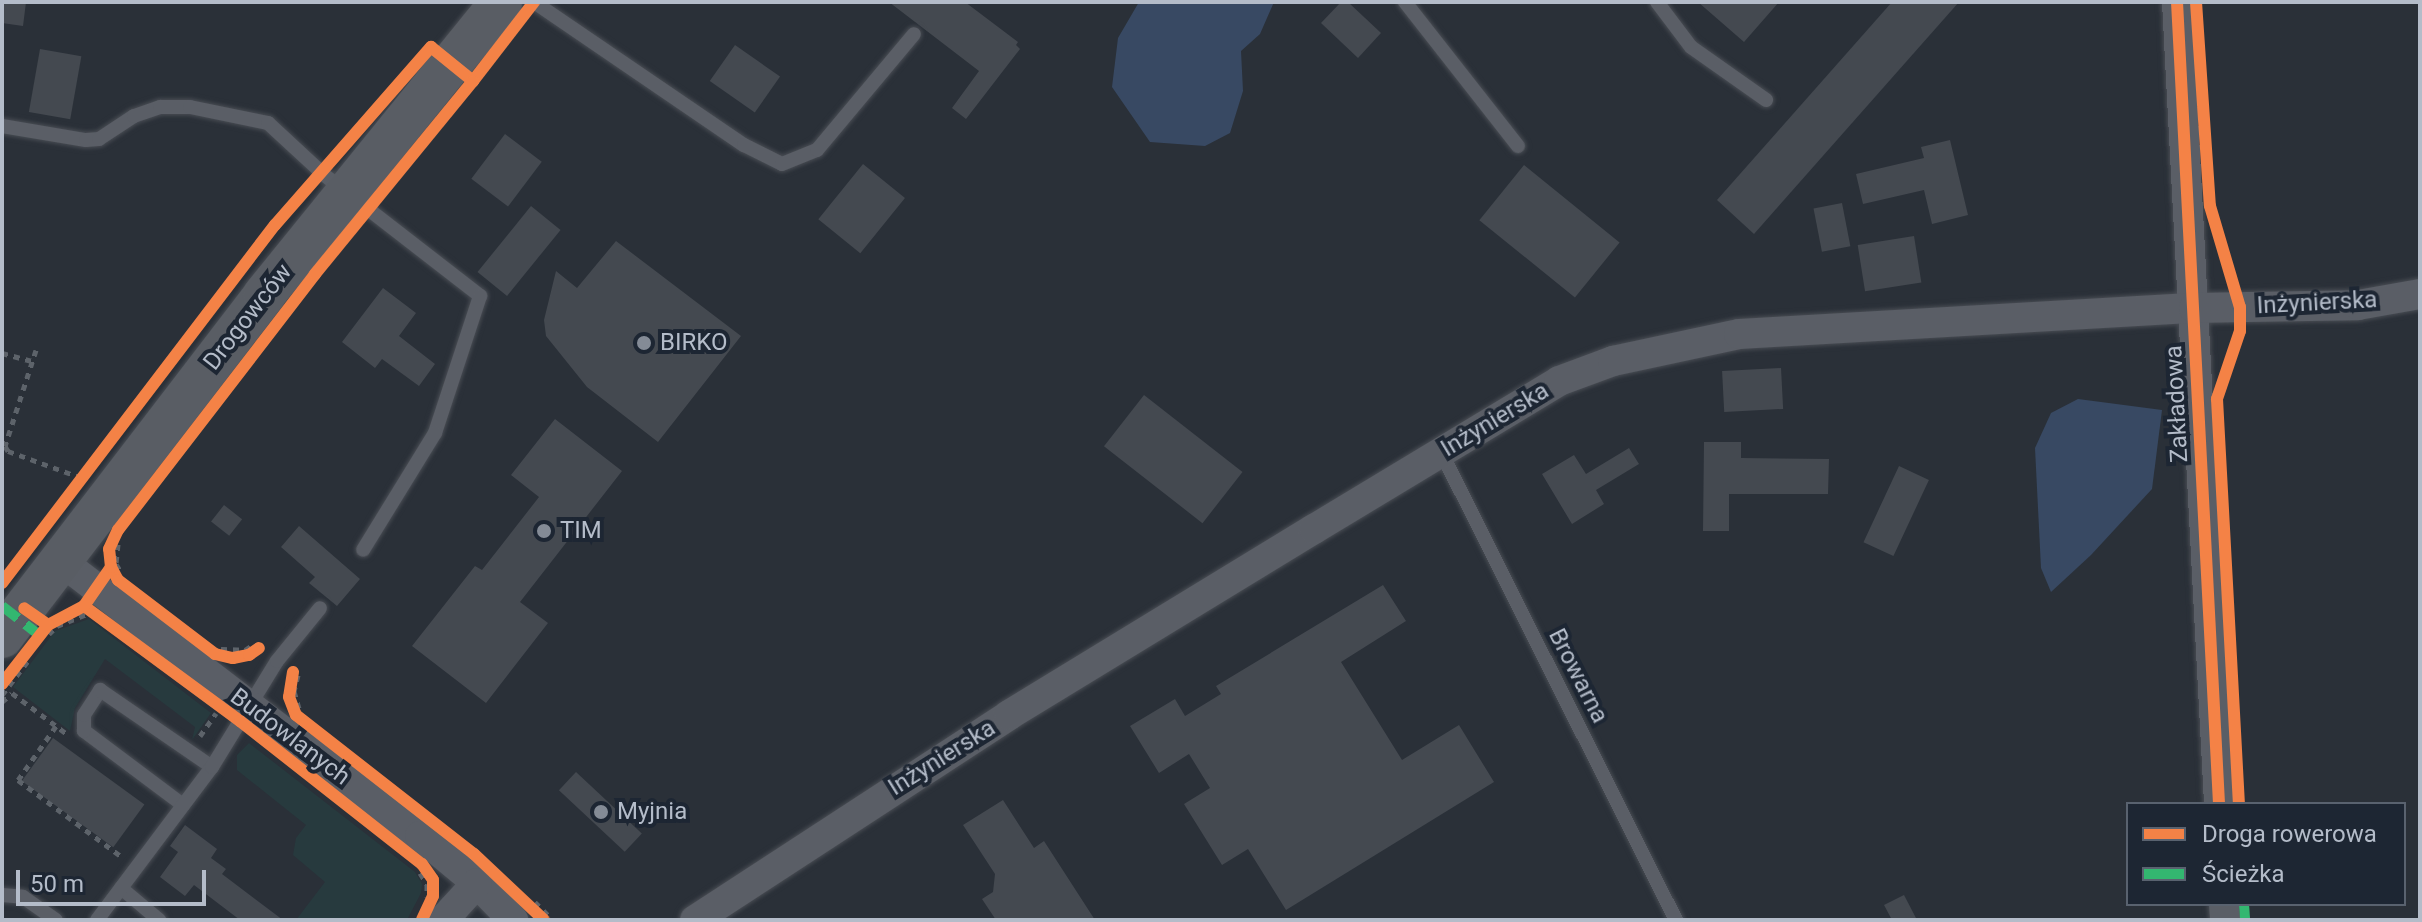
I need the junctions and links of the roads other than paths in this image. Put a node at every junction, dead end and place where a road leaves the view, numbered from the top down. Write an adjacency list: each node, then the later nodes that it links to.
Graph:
1 (501, 2): 10 (main road, Drogowców)
2 (534, 2): 6 (lane)
3 (1405, 2): 9 (lane)
4 (1657, 2): 7 (lane)
5 (2177, 2): 12 (street, Zakładowa)
6 (914, 34)
7 (1766, 100)
8 (2, 126): 10 (lane)
9 (1518, 146)
10 (347, 192): 14 (lane); 15 (main road, Drogowców)
11 (2420, 294): 12 (street, Inżynierska)
12 (2194, 308): 13 (street, Inżynierska); 20 (street, Zakładowa)
13 (1441, 452): 30 (street, Inżynierska); 31 (lane, Browarna)
14 (363, 550)
15 (61, 561): 17 (main road, Drogowców); 18 (street, Budowlanych)
16 (320, 608): 18 (lane)
17 (32, 635)
18 (245, 713): 19 (lane); 22 (street, Budowlanych)
19 (212, 767): 21 (lane); 21 (lane)
20 (2219, 802)
21 (183, 805): 23 (lane)
22 (477, 883): 25 (street, Budowlanych); 26 (street)
23 (121, 888): 28 (lane); 29 (lane)
24 (2, 895): 27 (lane)
25 (517, 909)
26 (436, 916)
27 (56, 920)
28 (97, 920)
29 (159, 920)
30 (695, 920)
31 (1676, 920)

